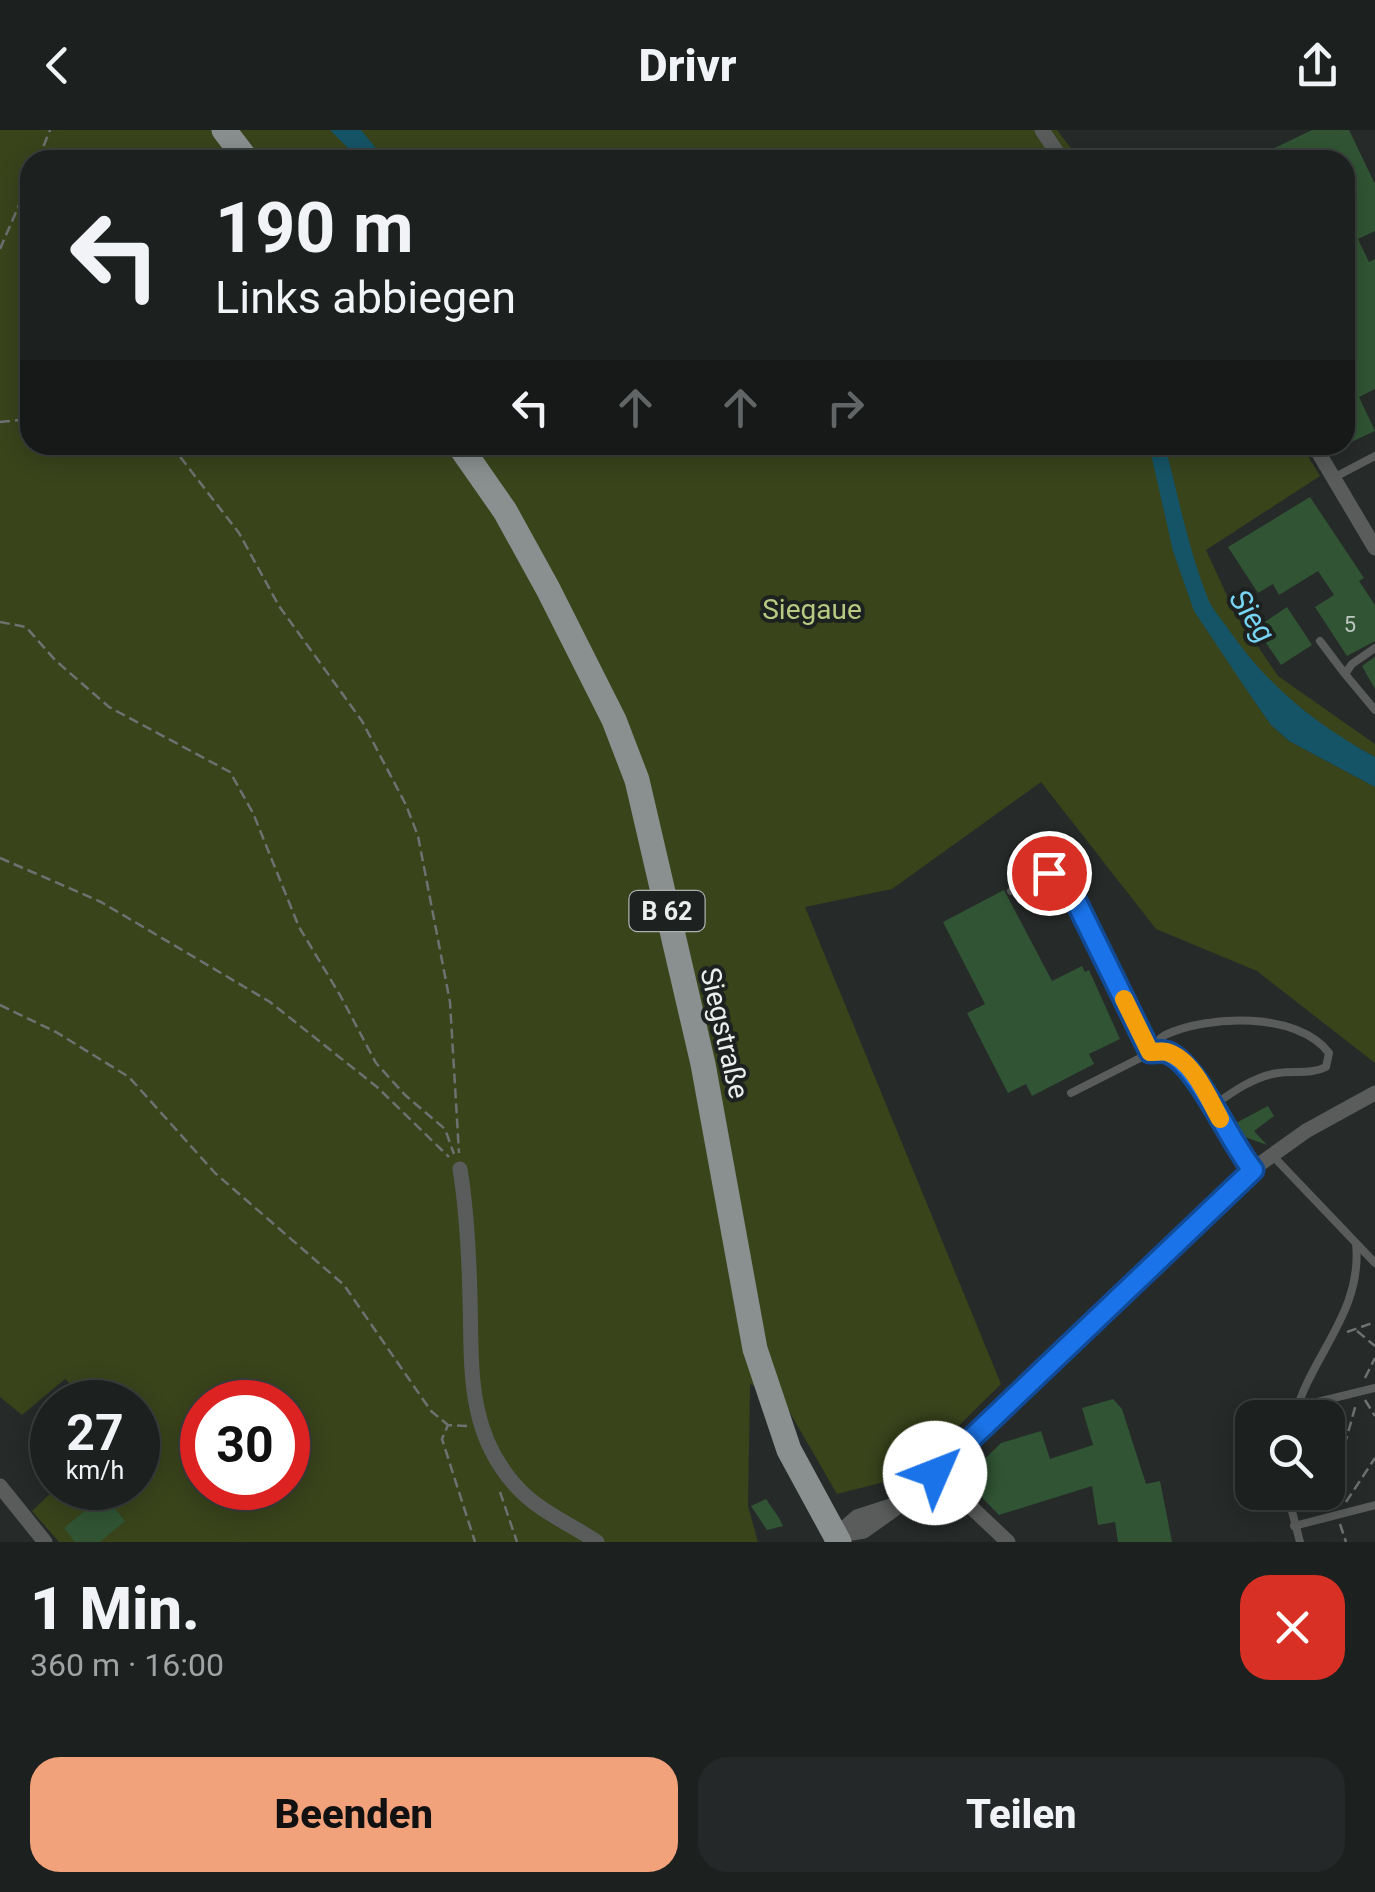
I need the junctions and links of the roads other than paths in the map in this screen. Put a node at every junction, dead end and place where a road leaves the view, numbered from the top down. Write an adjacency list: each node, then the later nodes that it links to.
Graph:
1 (224, 130): 2 (main road)
2 (239, 150)
3 (465, 455): 30 (main road, Siegstraße / B 62)
4 (1321, 455): 6 (street)
5 (1375, 456): 6 (lane)
6 (1335, 477): 7 (street)
7 (1375, 548)
8 (1320, 641): 10 (lane)
9 (1375, 648): 10 (lane)
10 (1346, 674): 11 (lane)
11 (1375, 710)
12 (1011, 891): 13 (lane)
13 (1150, 1052): 14 (lane); 16 (lane); 16 (lane)
14 (1071, 1094)
15 (1375, 1094): 17 (street)
16 (1213, 1106): 19 (lane)
17 (1272, 1155): 19 (street); 20 (lane)
18 (460, 1169): 32 (street)
19 (1253, 1170): 25 (street)
20 (1356, 1243): 21 (lane); 23 (lane)
21 (1375, 1262)
22 (1375, 1388): 24 (lane)
23 (1300, 1400)
24 (1326, 1400)
25 (935, 1473): 30 (street); 33 (street)
26 (0, 1486): 31 (street)
27 (1375, 1505): 29 (lane)
28 (1291, 1510): 29 (lane)
29 (1294, 1526): 34 (lane)
30 (837, 1539)
31 (45, 1542)
32 (597, 1542)
33 (1008, 1542)
34 (1300, 1542)

